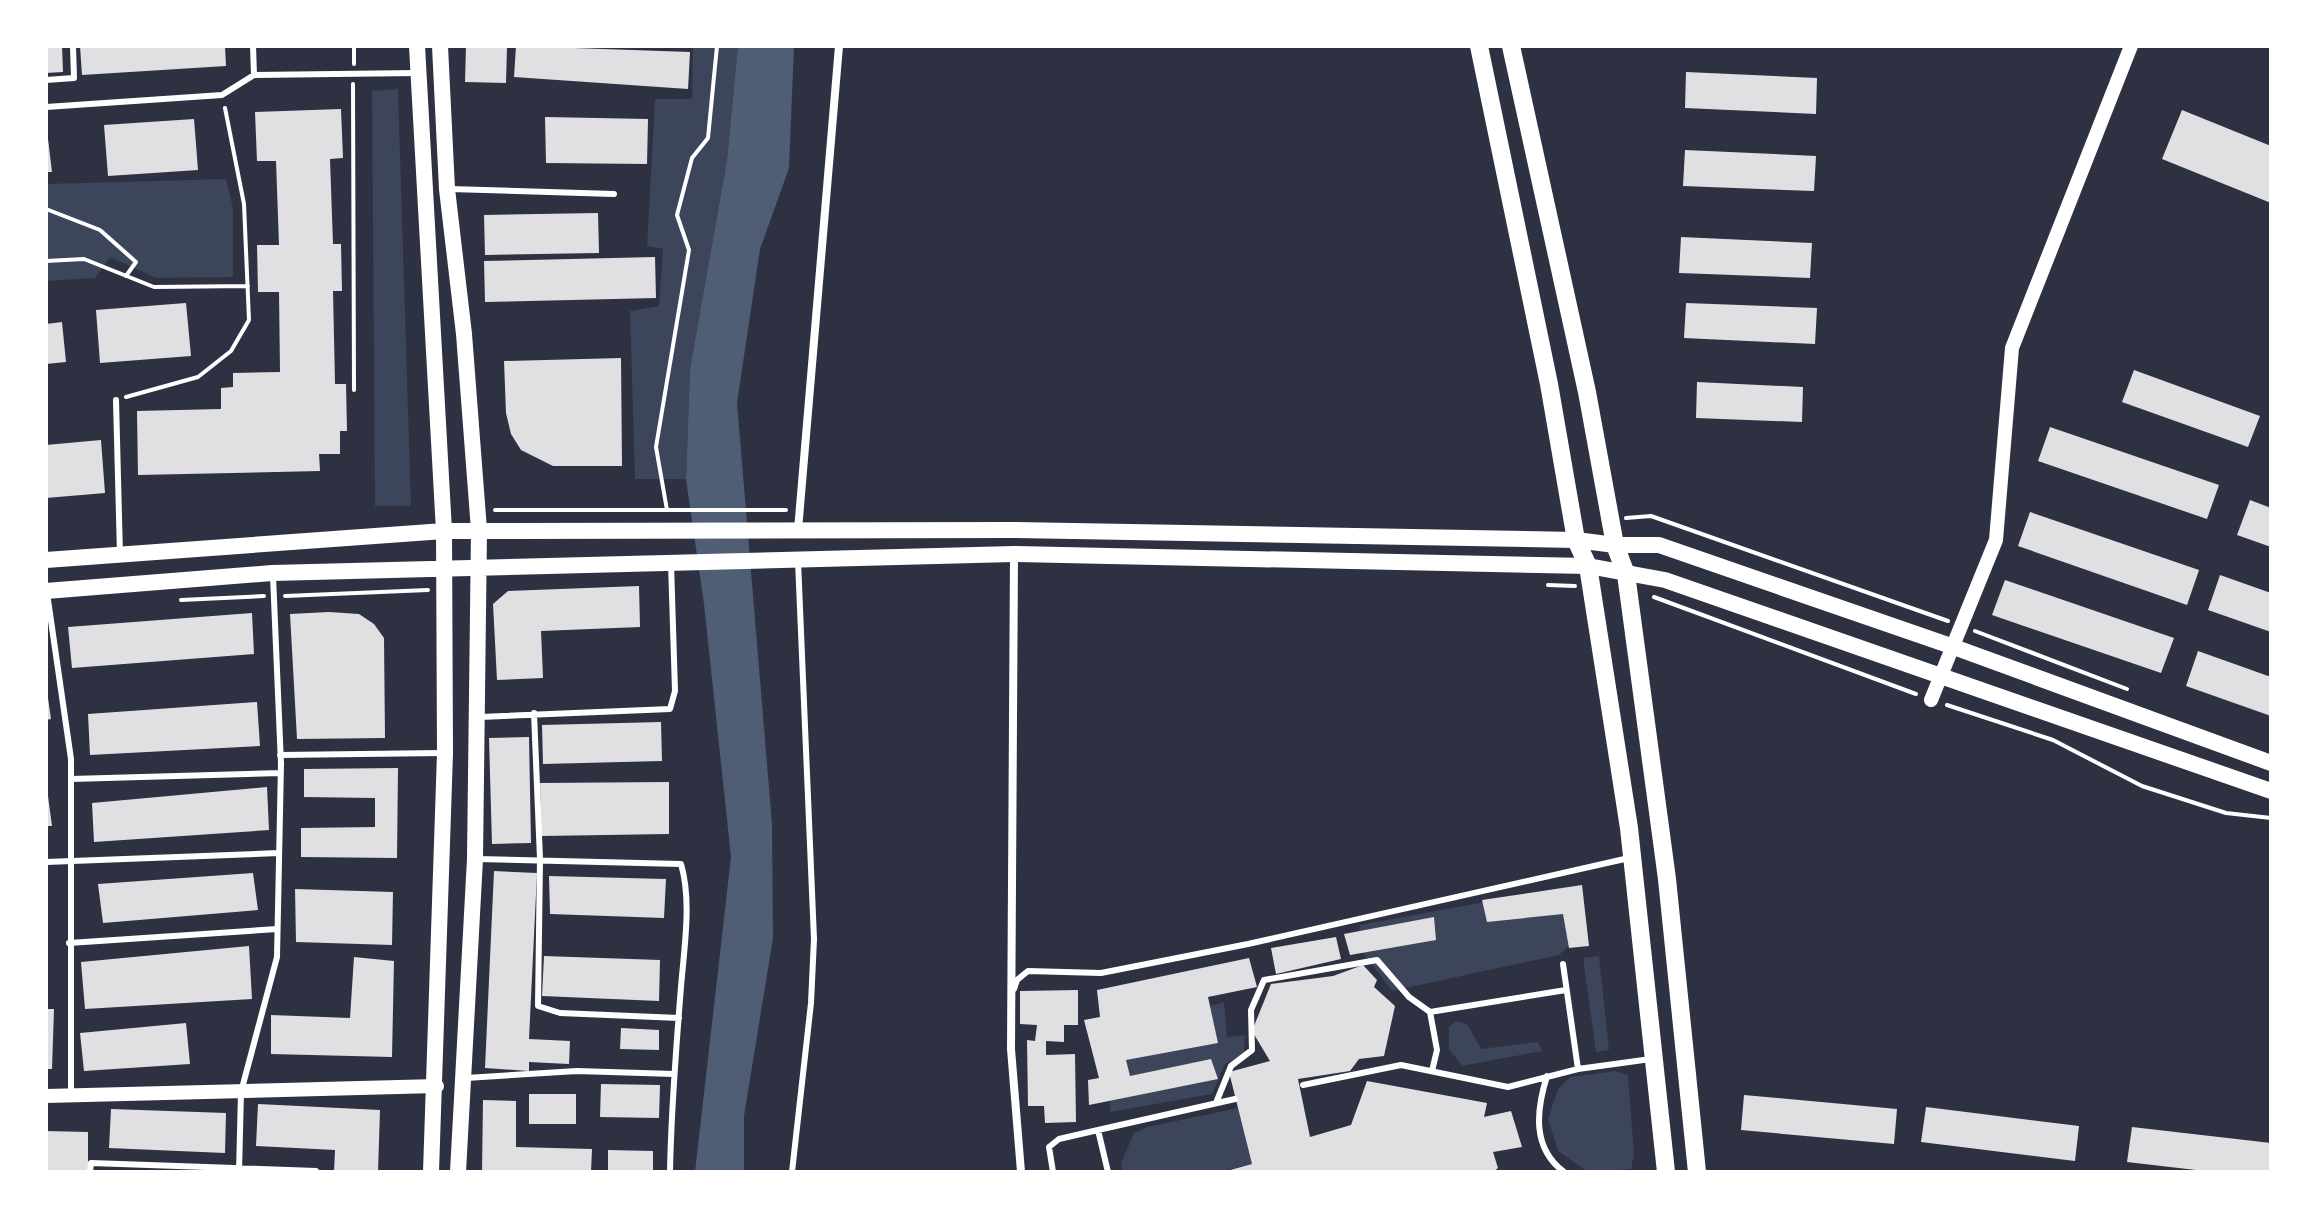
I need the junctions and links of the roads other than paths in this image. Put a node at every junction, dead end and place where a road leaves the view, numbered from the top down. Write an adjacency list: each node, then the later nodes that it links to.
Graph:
1 (73, 46): 11 (lane)
2 (253, 46): 10 (lane)
3 (417, 46): 9 (main road)
4 (440, 46): 13 (main road)
5 (839, 46): 17 (street)
6 (1479, 46): 19 (main road)
7 (1511, 46): 20 (main road)
8 (2131, 46): 32 (street)
9 (417, 73): 10 (lane); 18 (main road)
10 (254, 75): 12 (lane)
11 (46, 80)
12 (46, 107)
13 (447, 189): 14 (lane); 16 (main road)
14 (614, 194)
15 (116, 400): 22 (lane)
16 (479, 530): 17 (main road); 18 (main road); 27 (main road)
17 (798, 530): 19 (main road)
18 (444, 531): 22 (main road); 28 (main road)
19 (1576, 540): 20 (main road); 26 (main road)
20 (1615, 545): 30 (main road); 32 (main road)
21 (1014, 554): 23 (main road); 26 (main road); 53 (street)
22 (120, 555): 24 (main road)
23 (798, 559): 25 (main road); 76 (lane)
24 (46, 560)
25 (671, 561): 27 (main road); 35 (lane)
26 (1588, 566): 30 (main road); 44 (main road)
27 (478, 567): 28 (main road); 36 (main road)
28 (442, 569): 29 (main road); 37 (main road)
29 (272, 573): 31 (main road); 38 (lane)
30 (1626, 581): 33 (main road); 82 (main road)
31 (46, 591): 41 (lane)
32 (1951, 646): 33 (street); 39 (main road)
33 (1941, 674): 34 (street); 42 (main road)
34 (1931, 700)
35 (534, 713): 36 (lane); 46 (lane)
36 (476, 717): 45 (main road)
37 (445, 753): 38 (lane); 63 (main road)
38 (280, 755): 40 (lane)
39 (2271, 763)
40 (280, 773): 41 (lane); 43 (lane)
41 (71, 779): 47 (lane)
42 (2271, 791)
43 (279, 853): 47 (lane); 49 (lane)
44 (1632, 857): 53 (lane); 56 (main road)
45 (475, 859): 46 (lane); 61 (main road)
46 (540, 859): 55 (lane); 55 (lane)
47 (70, 861): 48 (lane); 50 (lane)
48 (46, 862)
49 (277, 929): 50 (lane); 64 (lane)
50 (69, 943): 65 (lane)
51 (1563, 964): 52 (lane)
52 (1566, 990): 54 (lane); 57 (lane)
53 (1012, 994): 77 (street)
54 (1430, 1012): 58 (lane); 68 (lane)
55 (679, 1018): 59 (lane)
56 (1654, 1059): 57 (lane); 81 (main road)
57 (1578, 1069): 60 (lane)
58 (1432, 1071): 60 (lane); 62 (lane)
59 (674, 1074): 61 (lane); 75 (lane)
60 (1547, 1076): 80 (lane)
61 (461, 1078): 74 (main road)
62 (1303, 1085)
63 (437, 1086): 64 (street); 73 (main road)
64 (241, 1092): 65 (street); 70 (lane)
65 (71, 1095): 66 (street)
66 (46, 1096)
67 (1235, 1099): 68 (lane)
68 (1216, 1103): 69 (lane)
69 (1098, 1130): 78 (lane); 79 (lane)
70 (239, 1170): 71 (lane); 72 (lane)
71 (316, 1171)
72 (90, 1172)
73 (431, 1172)
74 (458, 1172)
75 (670, 1172)
76 (792, 1172)
77 (1021, 1172)
78 (1053, 1172)
79 (1108, 1172)
80 (1564, 1172)
81 (1665, 1172)
82 (1697, 1172)

